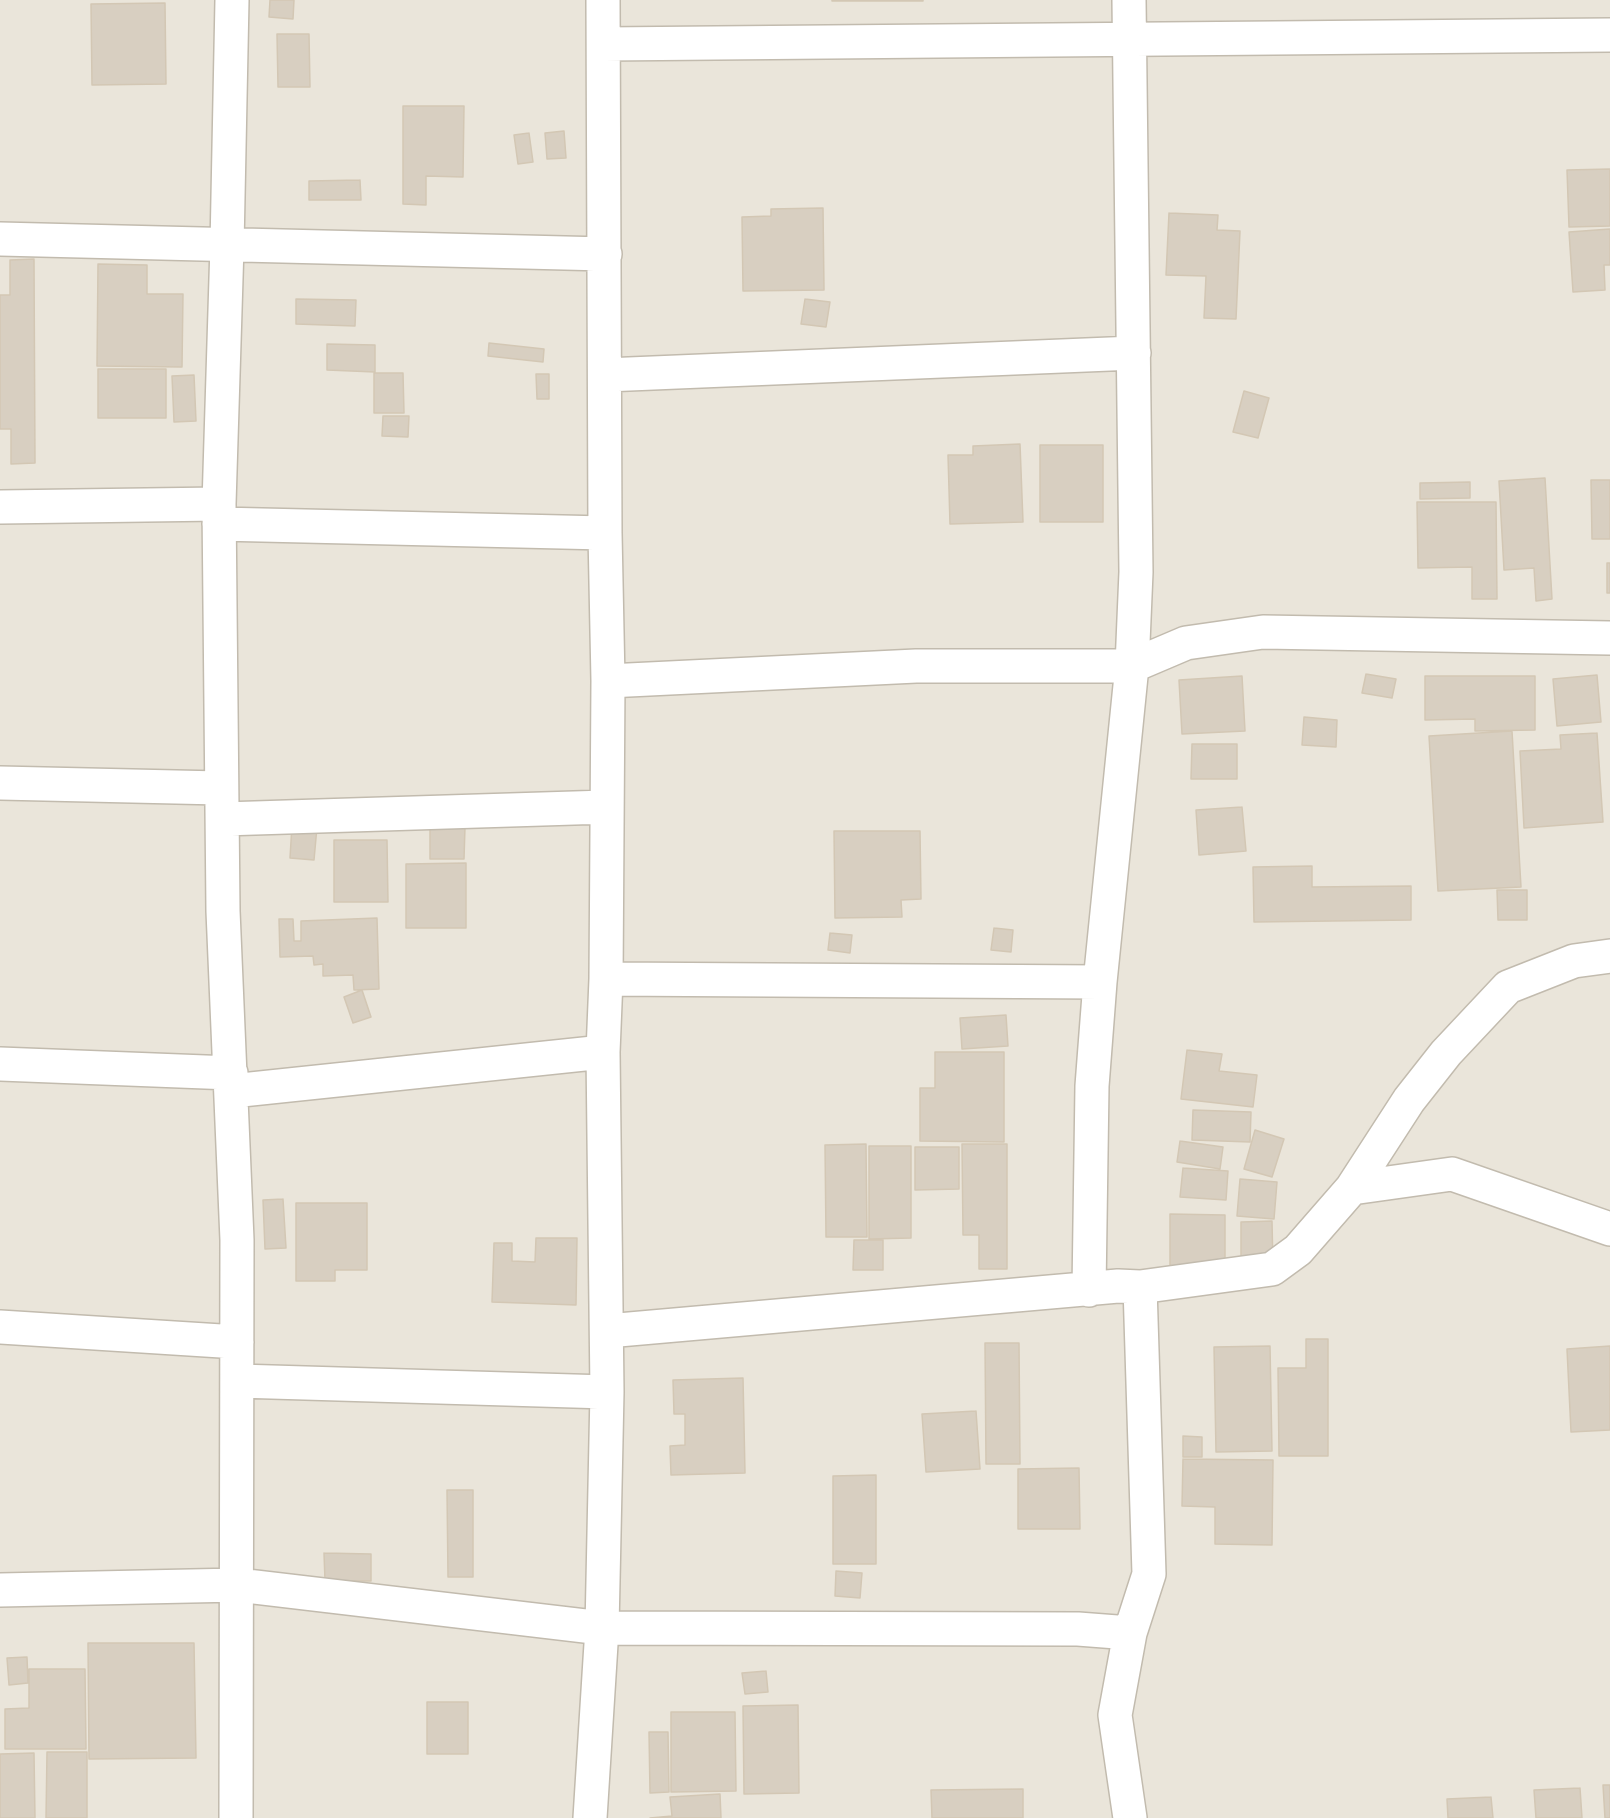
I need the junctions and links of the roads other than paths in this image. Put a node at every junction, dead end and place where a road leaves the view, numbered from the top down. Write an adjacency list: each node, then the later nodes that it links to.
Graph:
1 (232, 0): 8 (street)
2 (603, 0): 6 (street)
3 (1129, 0): 5 (street)
4 (1610, 35): 5 (street)
5 (1129, 39): 6 (street); 10 (street)
6 (604, 44): 9 (street)
7 (0, 239): 8 (street)
8 (227, 246): 9 (street); 13 (street)
9 (605, 254): 11 (street)
10 (1134, 353): 11 (street); 16 (street)
11 (605, 375): 14 (street)
12 (0, 507): 13 (street)
13 (219, 514): 14 (street); 19 (street)
14 (605, 533): 17 (street)
15 (1610, 638): 16 (street)
16 (1132, 666): 17 (street); 23 (street)
17 (608, 681): 20 (street)
18 (0, 783): 19 (street)
19 (221, 803): 20 (street); 26 (street)
20 (606, 807): 22 (street)
21 (1610, 956): 27 (street)
22 (606, 979): 23 (street); 24 (street)
23 (1100, 982): 30 (street)
24 (603, 1052): 26 (street); 32 (street)
25 (0, 1064): 26 (street)
26 (232, 1082): 33 (street)
27 (1352, 1188): 28 (street); 29 (street)
28 (1610, 1229)
29 (1140, 1287): 30 (street); 39 (street)
30 (1089, 1290): 32 (street)
31 (0, 1327): 33 (street)
32 (607, 1331): 35 (street)
33 (237, 1342): 34 (street)
34 (238, 1381): 35 (street); 36 (street)
35 (607, 1392): 38 (street)
36 (238, 1586): 37 (street); 38 (street); 40 (street)
37 (0, 1590)
38 (602, 1628): 39 (street); 41 (street)
39 (1130, 1633): 42 (street)
40 (236, 1818)
41 (590, 1818)
42 (1130, 1818)

